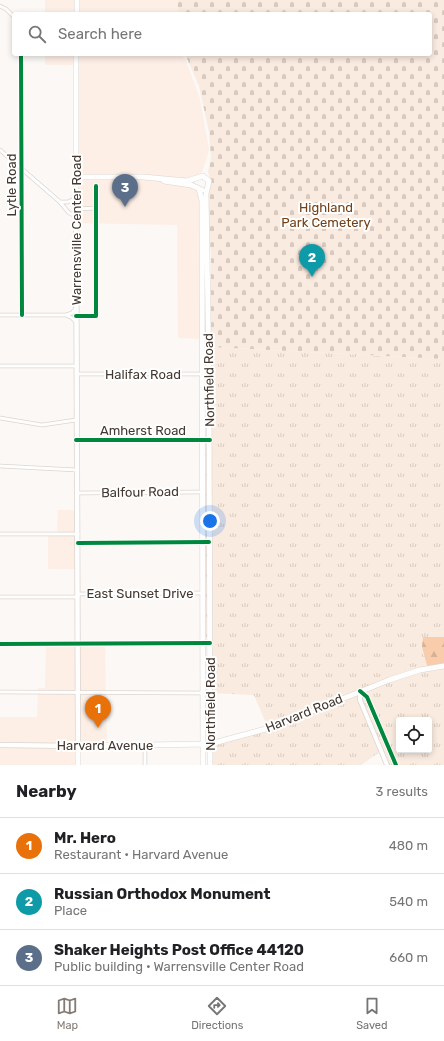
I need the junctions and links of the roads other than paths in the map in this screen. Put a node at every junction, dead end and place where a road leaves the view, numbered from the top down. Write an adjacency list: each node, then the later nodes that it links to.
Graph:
1 (77, 0): 3 (main road)
2 (0, 6): 4 (street)
3 (77, 12)
4 (12, 15)
5 (21, 56): 8 (street, Lytle Road)
6 (76, 56): 9 (main road, Warrensville Center Road)
7 (0, 150): 8 (street)
8 (21, 168): 16 (street); 22 (street, Lytle Road)
9 (76, 177): 10 (main road); 15 (main road, Warrensville Center Road)
10 (154, 178): 11 (main road); 13 (main road)
11 (196, 178): 13 (main road); 14 (main road)
12 (96, 186): 17 (street, Warrensville Center Road)
13 (198, 188): 14 (main road); 29 (main road, Northfield Road)
14 (207, 188): 30 (main road, Northfield Road)
15 (76, 198): 16 (street); 18 (main road, Warrensville Center Road)
16 (60, 202): 19 (street)
17 (97, 208): 18 (street); 24 (street, Warrensville Center Road)
18 (76, 209): 19 (main road, Warrensville Center Road)
19 (76, 216): 20 (main road, Warrensville Center Road)
20 (76, 307): 23 (street); 24 (main road, Warrensville Center Road)
21 (0, 315): 22 (street)
22 (22, 315): 23 (street)
23 (66, 315): 25 (street)
24 (76, 316): 25 (main road, Warrensville Center Road)
25 (76, 323): 27 (main road, Warrensville Center Road)
26 (0, 366): 27 (street)
27 (76, 366): 28 (main road, Warrensville Center Road)
28 (76, 374): 29 (street, Halifax Road); 32 (main road, Warrensville Center Road)
29 (202, 374): 30 (street, Halifax Road); 34 (main road, Northfield Road)
30 (209, 374): 35 (main road, Northfield Road)
31 (0, 418): 32 (street)
32 (76, 420): 33 (main road, Warrensville Center Road)
33 (76, 440): 34 (street, Amherst Road); 37 (main road, Warrensville Center Road)
34 (202, 440): 35 (street, Amherst Road); 38 (main road, Northfield Road)
35 (210, 440): 43 (main road, Northfield Road)
36 (0, 466): 37 (street)
37 (77, 470): 39 (main road, Warrensville Center Road)
38 (202, 492): 39 (street, Balfour Road); 42 (main road, Northfield Road)
39 (78, 493): 41 (main road, Warrensville Center Road)
40 (0, 534): 41 (street)
41 (78, 534): 44 (main road, Warrensville Center Road)
42 (202, 542): 43 (street); 44 (street); 45 (main road, Northfield Road)
43 (209, 542): 49 (main road, Northfield Road)
44 (78, 543): 46 (main road, Warrensville Center Road)
45 (202, 593): 46 (street, East Sunset Drive); 48 (main road, Northfield Road)
46 (78, 595): 47 (street, East Sunset Drive); 51 (main road, Warrensville Center Road)
47 (0, 597)
48 (203, 643): 49 (street); 51 (street); 56 (main road, Northfield Road)
49 (210, 643): 57 (main road, Northfield Road)
50 (0, 644): 51 (street)
51 (78, 644): 55 (main road, Warrensville Center Road)
52 (444, 666): 53 (main road, Harvard Road)
53 (360, 691): 57 (main road, Harvard Road); 66 (street); 67 (street)
54 (0, 692): 55 (street)
55 (78, 693): 56 (street); 61 (main road, Warrensville Center Road)
56 (203, 693): 60 (main road, Northfield Road)
57 (210, 744): 60 (main road, Harvard Avenue); 65 (main road, Northfield Road)
58 (0, 745): 61 (main road, Harvard Avenue)
59 (145, 745): 60 (main road, Harvard Avenue); 61 (main road, Harvard Avenue); 63 (street)
60 (203, 745): 64 (main road, Northfield Road)
61 (78, 746): 62 (main road, Warrensville Center Road)
62 (78, 765)
63 (145, 765)
64 (203, 765)
65 (210, 765)
66 (387, 765)
67 (396, 765)

